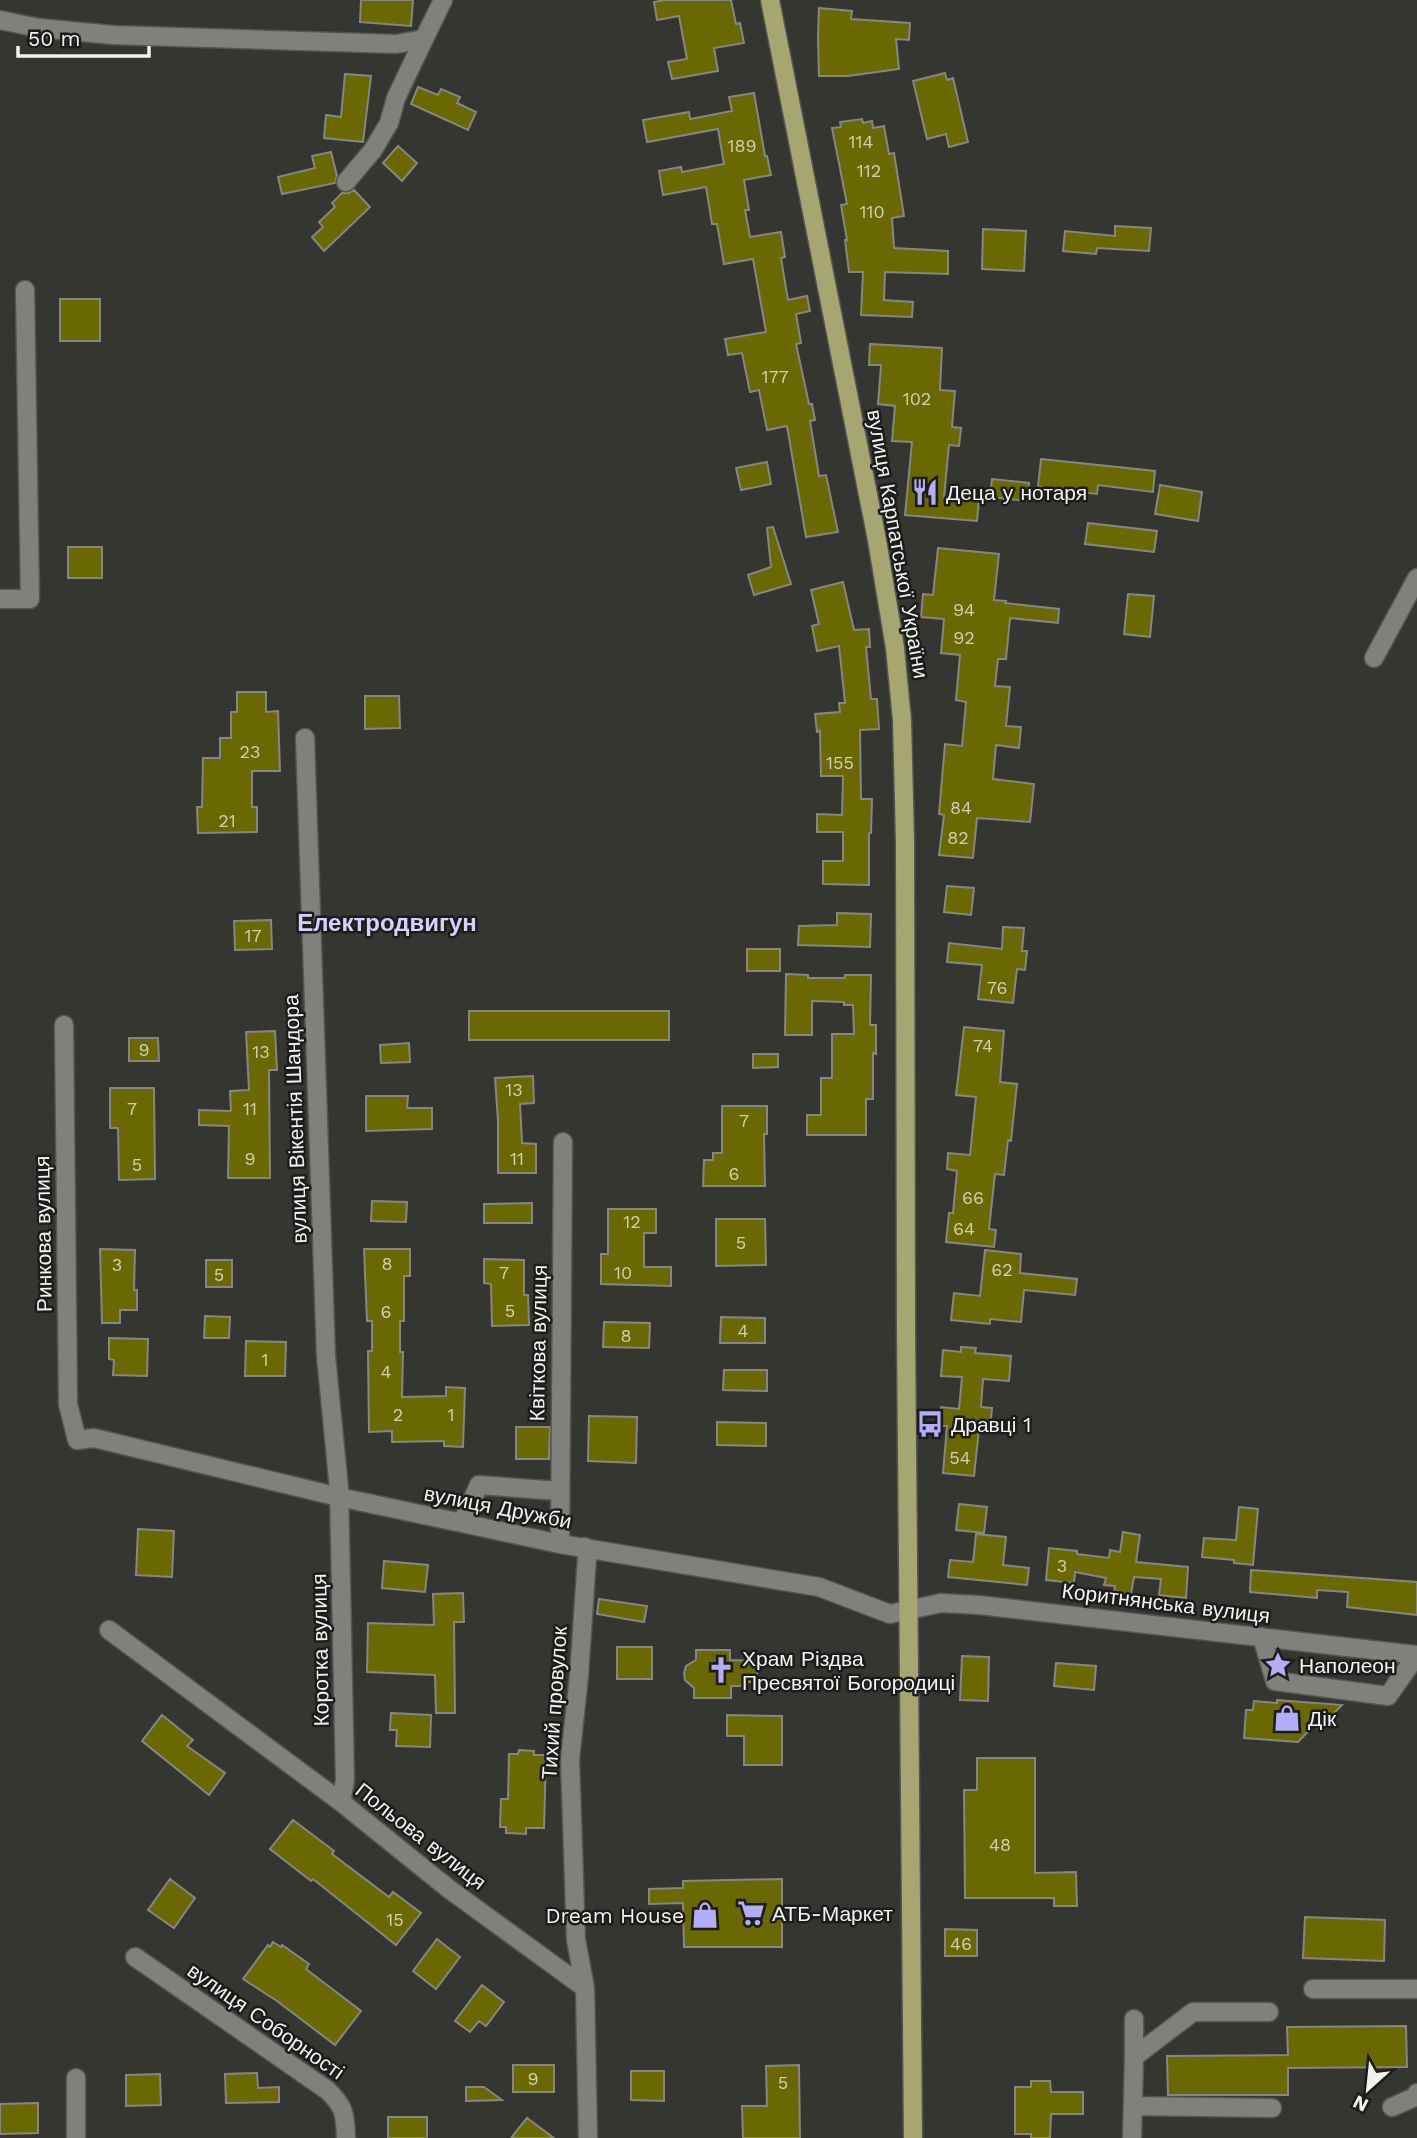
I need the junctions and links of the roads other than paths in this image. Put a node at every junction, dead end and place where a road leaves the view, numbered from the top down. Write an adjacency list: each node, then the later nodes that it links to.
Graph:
1 (443, 0): 4 (street)
2 (770, 0): 19 (main road, вулиця Карпатської України)
3 (4, 21): 4 (street)
4 (424, 39): 5 (street)
5 (346, 182)
6 (25, 290): 8 (street)
7 (1417, 578): 9 (street)
8 (0, 599)
9 (1374, 659)
10 (305, 738): 15 (street, вулиця Вікентія Шандора)
11 (64, 1025): 13 (street, Ринкова вулиця)
12 (563, 1142): 14 (street, Квіткова вулиця)
13 (77, 1440): 15 (street, вулиця Дружби)
14 (559, 1491): 16 (street); 17 (street, Квіткова вулиця)
15 (340, 1497): 16 (street, вулиця Дружби); 23 (street, Коротка вулиця)
16 (462, 1524): 17 (street, вулиця Дружби)
17 (560, 1544): 18 (street, вулиця Дружби)
18 (585, 1547): 19 (street, вулиця Дружби); 25 (street, Тихий провулок)
19 (910, 1609): 21 (street, Коритнянська вулиця); 39 (main road, вулиця Карпатської України)
20 (109, 1630): 23 (street, Польова вулиця)
21 (1262, 1637): 22 (street, Коритнянська вулиця); 22 (street)
22 (1417, 1655)
23 (341, 1802): 25 (street, Польова вулиця)
24 (135, 1957): 37 (street, вулиця Соборності)
25 (585, 1988): 38 (street)
26 (1313, 1989): 27 (street)
27 (1417, 1989)
28 (1269, 2012): 30 (street)
29 (1134, 2019): 30 (street)
30 (1134, 2057): 33 (street)
31 (76, 2078): 36 (street)
32 (1417, 2093): 34 (street)
33 (1133, 2106): 35 (street); 40 (street)
34 (1392, 2107)
35 (1272, 2108)
36 (76, 2138)
37 (346, 2138)
38 (588, 2138)
39 (913, 2138)
40 (1132, 2138)

